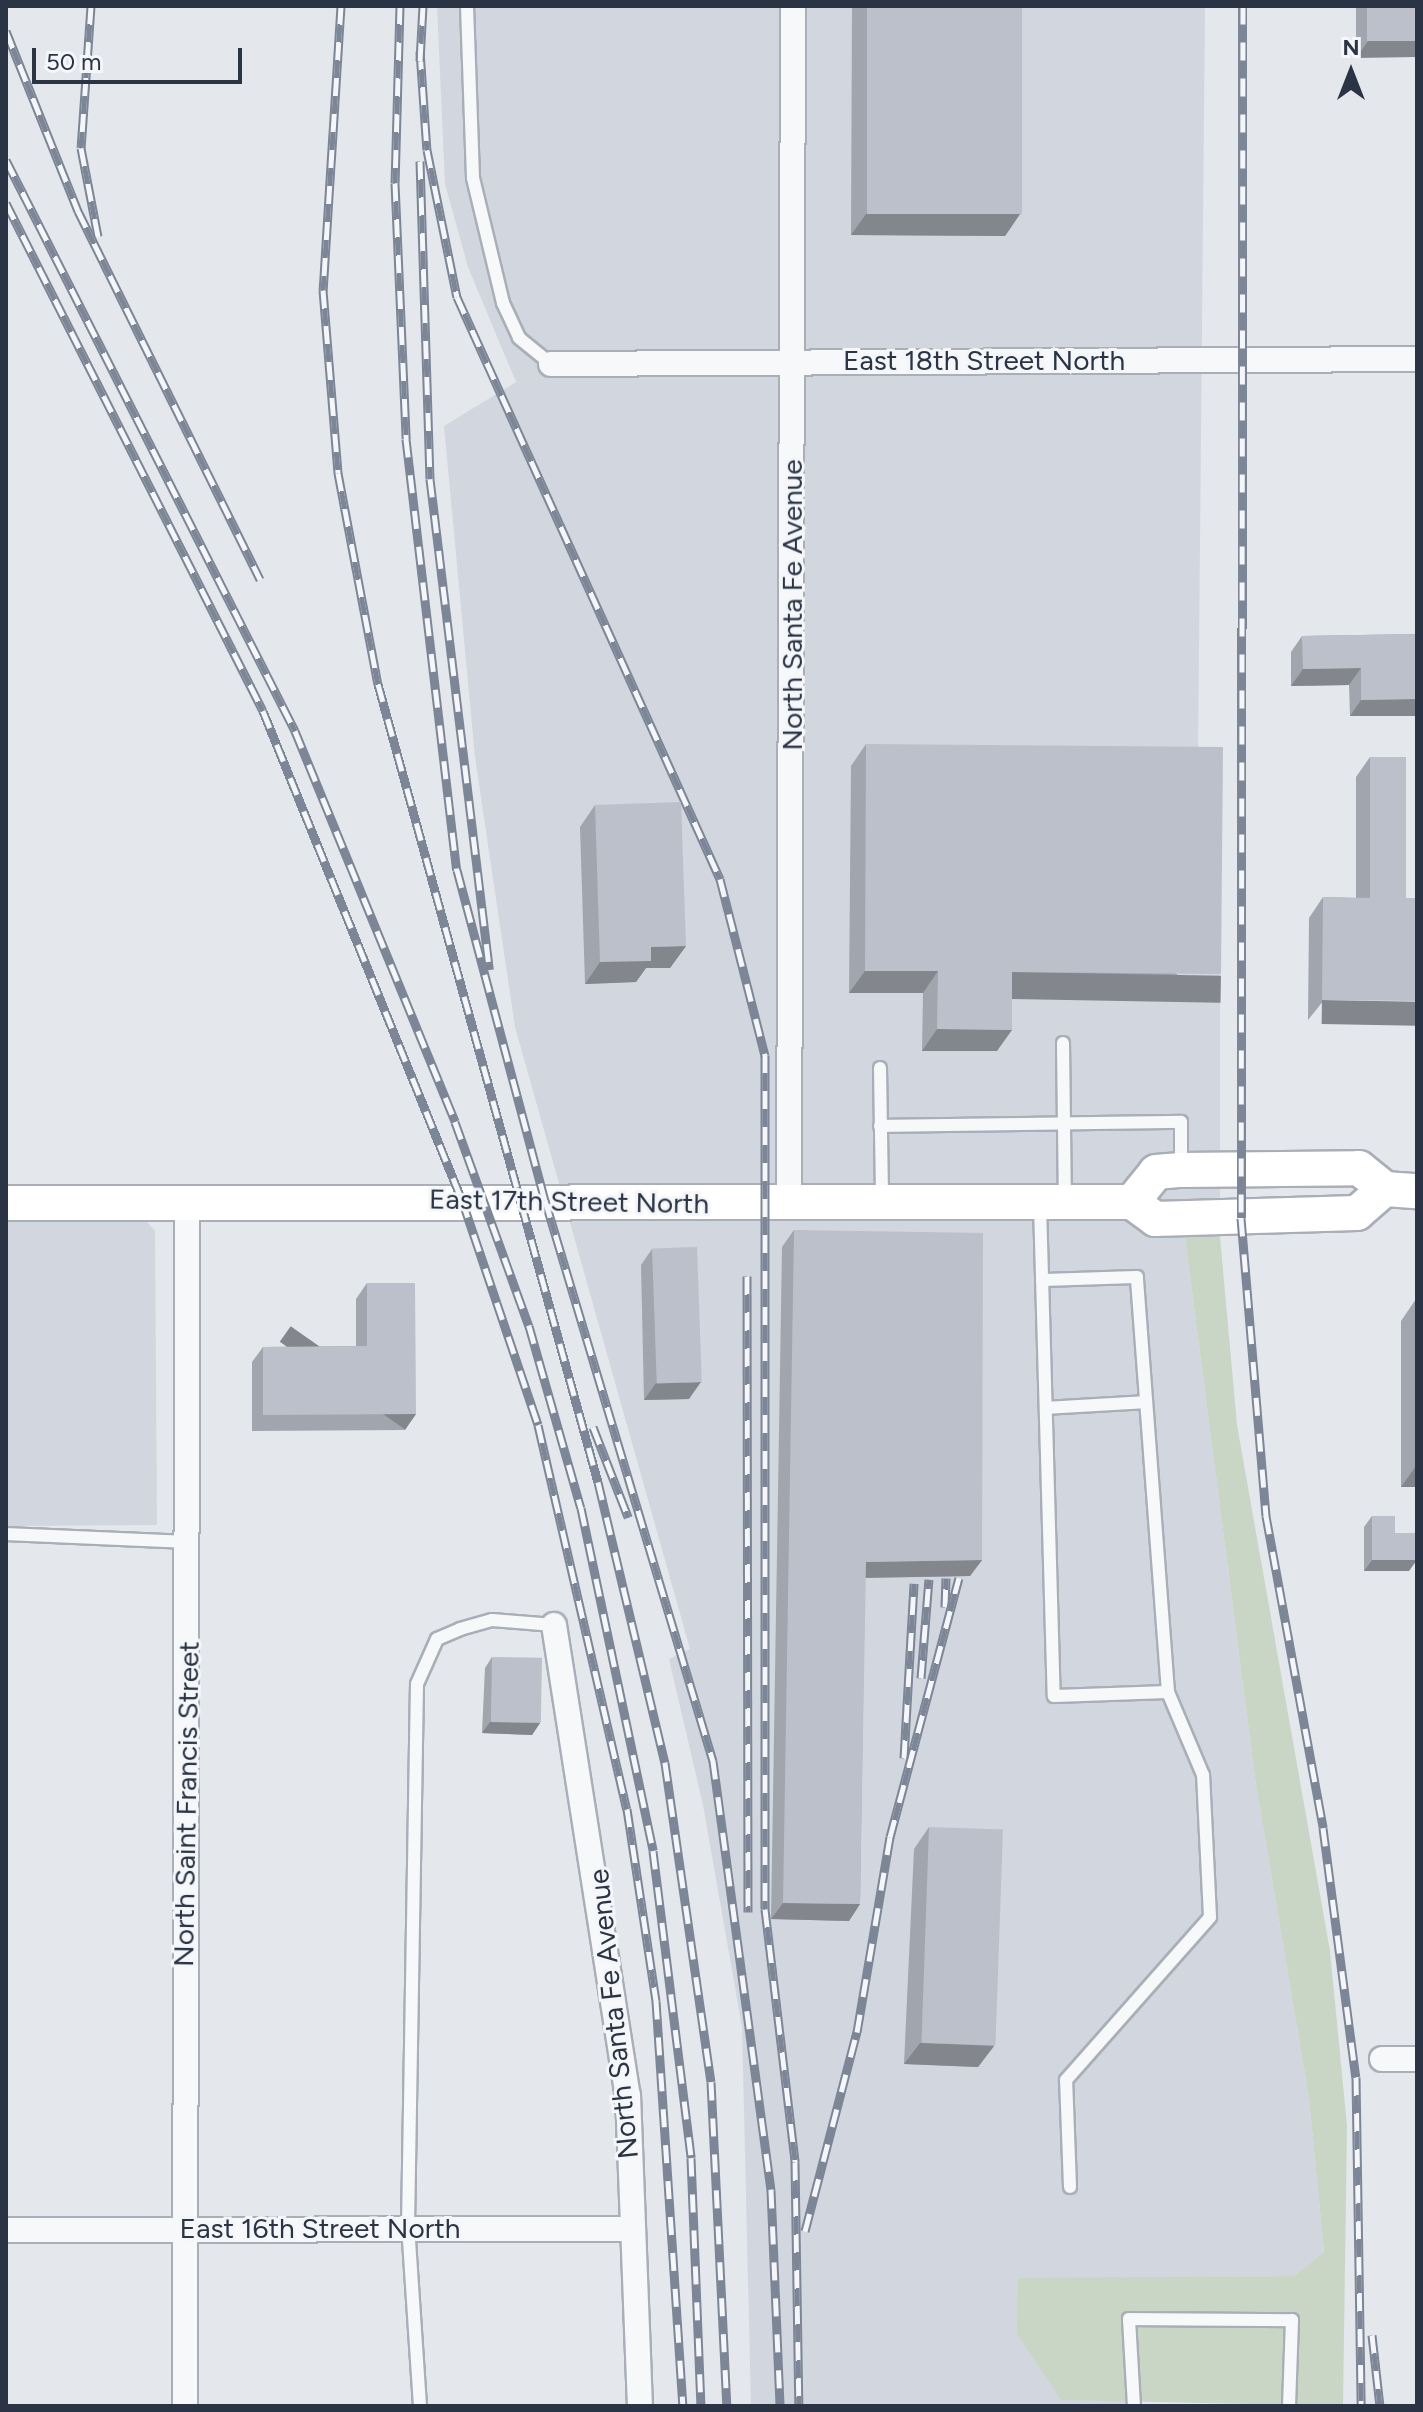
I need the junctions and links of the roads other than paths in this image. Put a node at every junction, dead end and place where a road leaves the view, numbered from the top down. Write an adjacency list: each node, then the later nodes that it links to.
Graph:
1 (467, 6): 5 (lane)
2 (793, 6): 4 (street, North Santa Fe Avenue)
3 (1417, 359): 4 (street, East 18th Street North)
4 (793, 361): 5 (street, East 18th Street North); 17 (street, North Santa Fe Avenue)
5 (551, 364)
6 (1063, 1043): 8 (lane)
7 (880, 1068): 9 (lane)
8 (1063, 1123): 9 (lane); 10 (lane); 13 (lane)
9 (880, 1126): 16 (lane)
10 (1181, 1170): 11 (street, East 17th Street North); 14 (street, East 17th Street North)
11 (1401, 1190): 14 (street, East 17th Street North)
12 (187, 1201): 15 (street, East 17th Street North); 17 (street, East 17th Street North); 22 (street, North Saint Francis Street)
13 (1052, 1202): 14 (street, East 17th Street North); 16 (street, East 17th Street North); 18 (lane)
14 (1132, 1202)
15 (6, 1203)
16 (882, 1203): 17 (street, East 17th Street North)
17 (789, 1204)
18 (1042, 1280): 19 (lane); 20 (lane)
19 (1146, 1402): 20 (lane); 24 (lane)
20 (1046, 1408): 24 (lane)
21 (6, 1534): 22 (lane)
22 (188, 1542): 31 (street, North Saint Francis Street)
23 (554, 1625): 28 (lane); 29 (street, North Santa Fe Avenue)
24 (1168, 1692): 27 (lane)
25 (1382, 2059): 26 (street)
26 (1417, 2059)
27 (1070, 2187)
28 (408, 2226): 29 (street, East 16th Street North); 31 (street, East 16th Street North); 33 (lane)
29 (633, 2229): 34 (street, North Santa Fe Avenue)
30 (6, 2230): 31 (street, East 16th Street North)
31 (180, 2230): 32 (street, North Saint Francis Street)
32 (185, 2406)
33 (420, 2406)
34 (640, 2406)
35 (1134, 2406): 36 (lane)
36 (1289, 2406)

